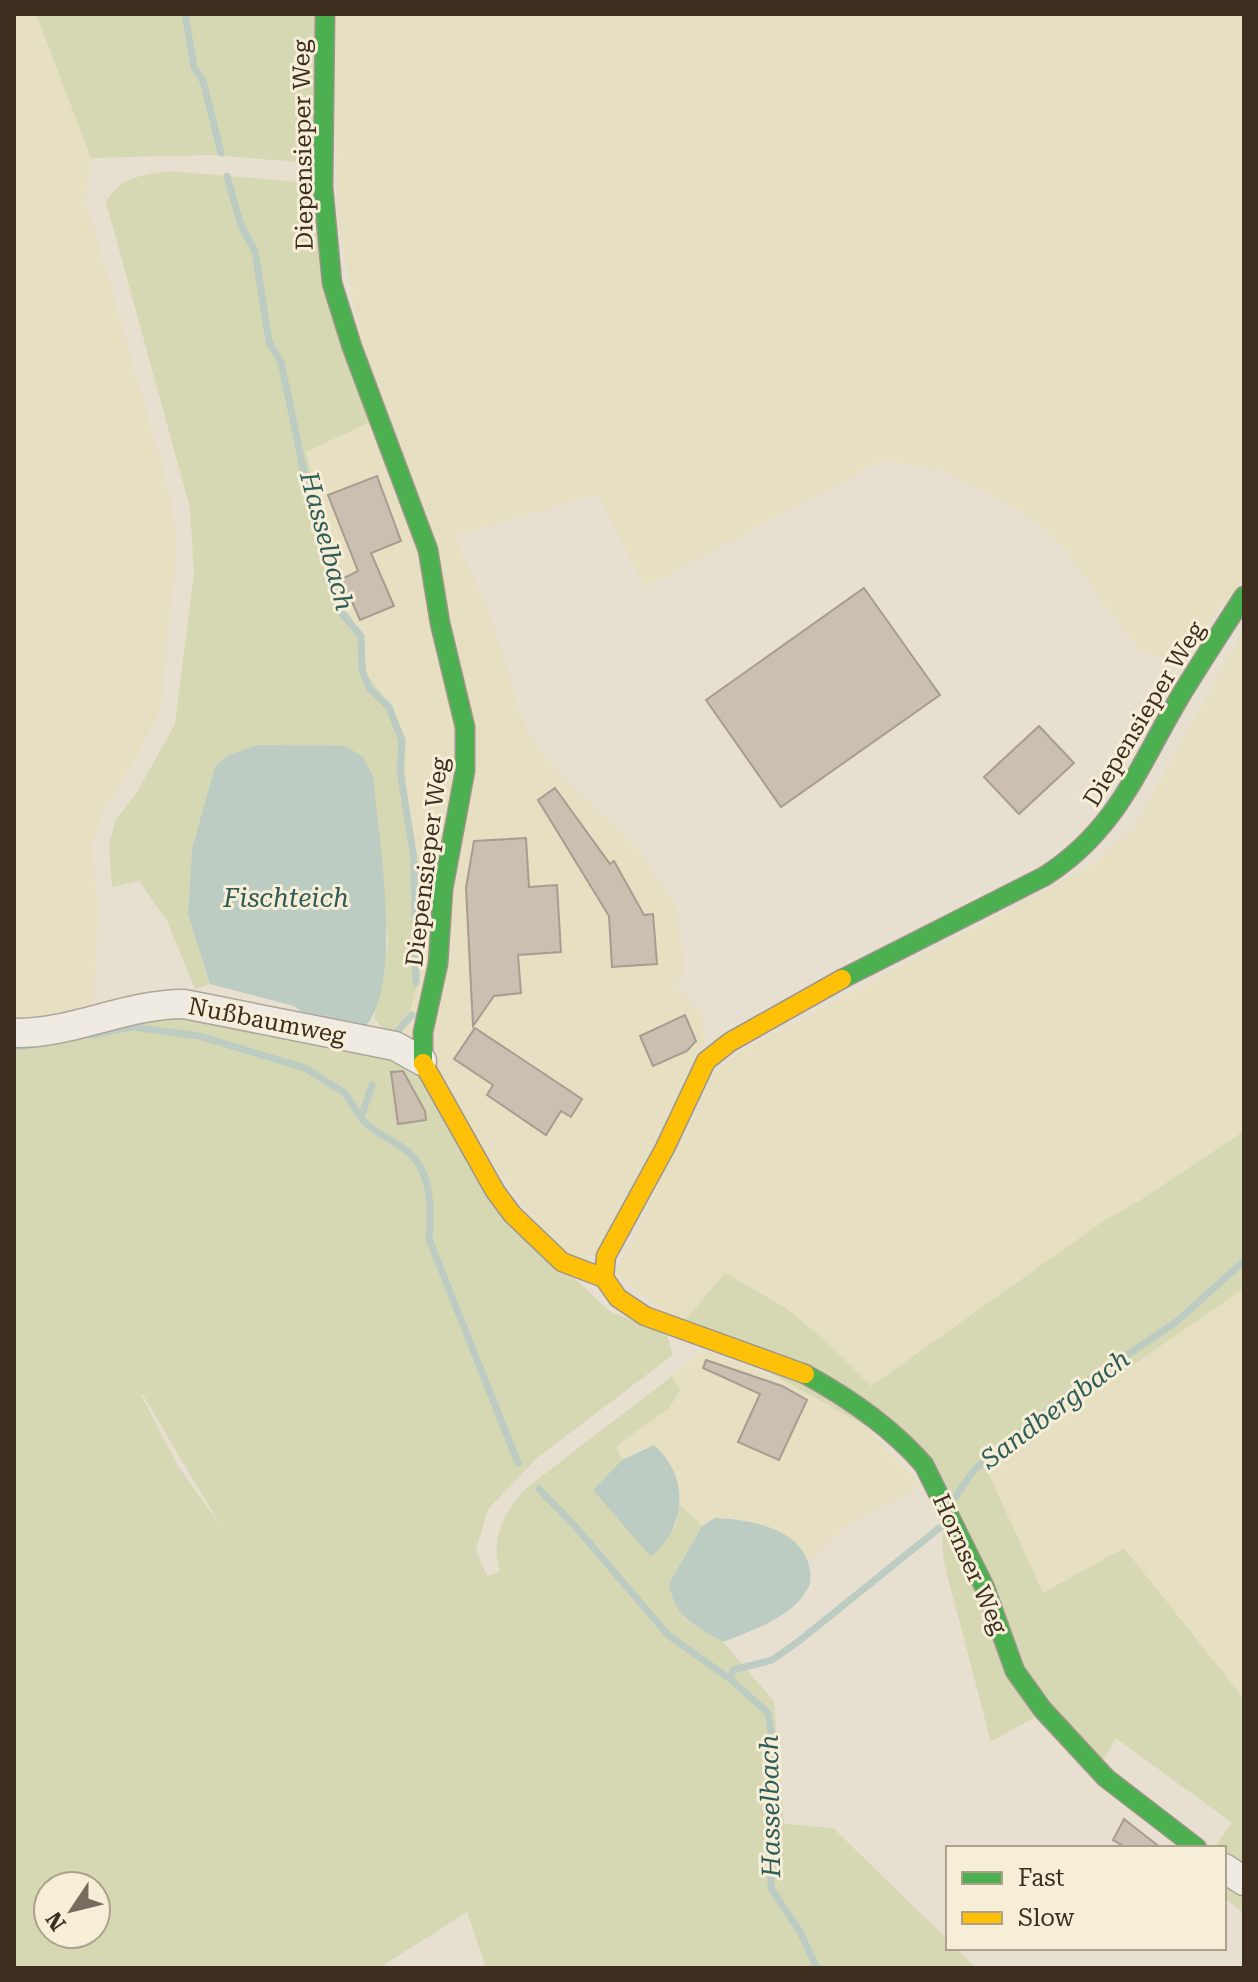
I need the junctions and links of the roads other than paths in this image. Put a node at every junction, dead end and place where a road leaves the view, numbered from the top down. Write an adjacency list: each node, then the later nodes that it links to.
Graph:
1 (325, 14): 4 (street, Diepensieper Weg)
2 (1244, 596): 5 (street, Diepensieper Weg)
3 (14, 1033): 4 (street, Nußbaumweg)
4 (422, 1061): 5 (street)
5 (604, 1278): 6 (street, Hornser Weg)
6 (1194, 1846)
7 (1226, 1869): 8 (street)
8 (1244, 1881)

